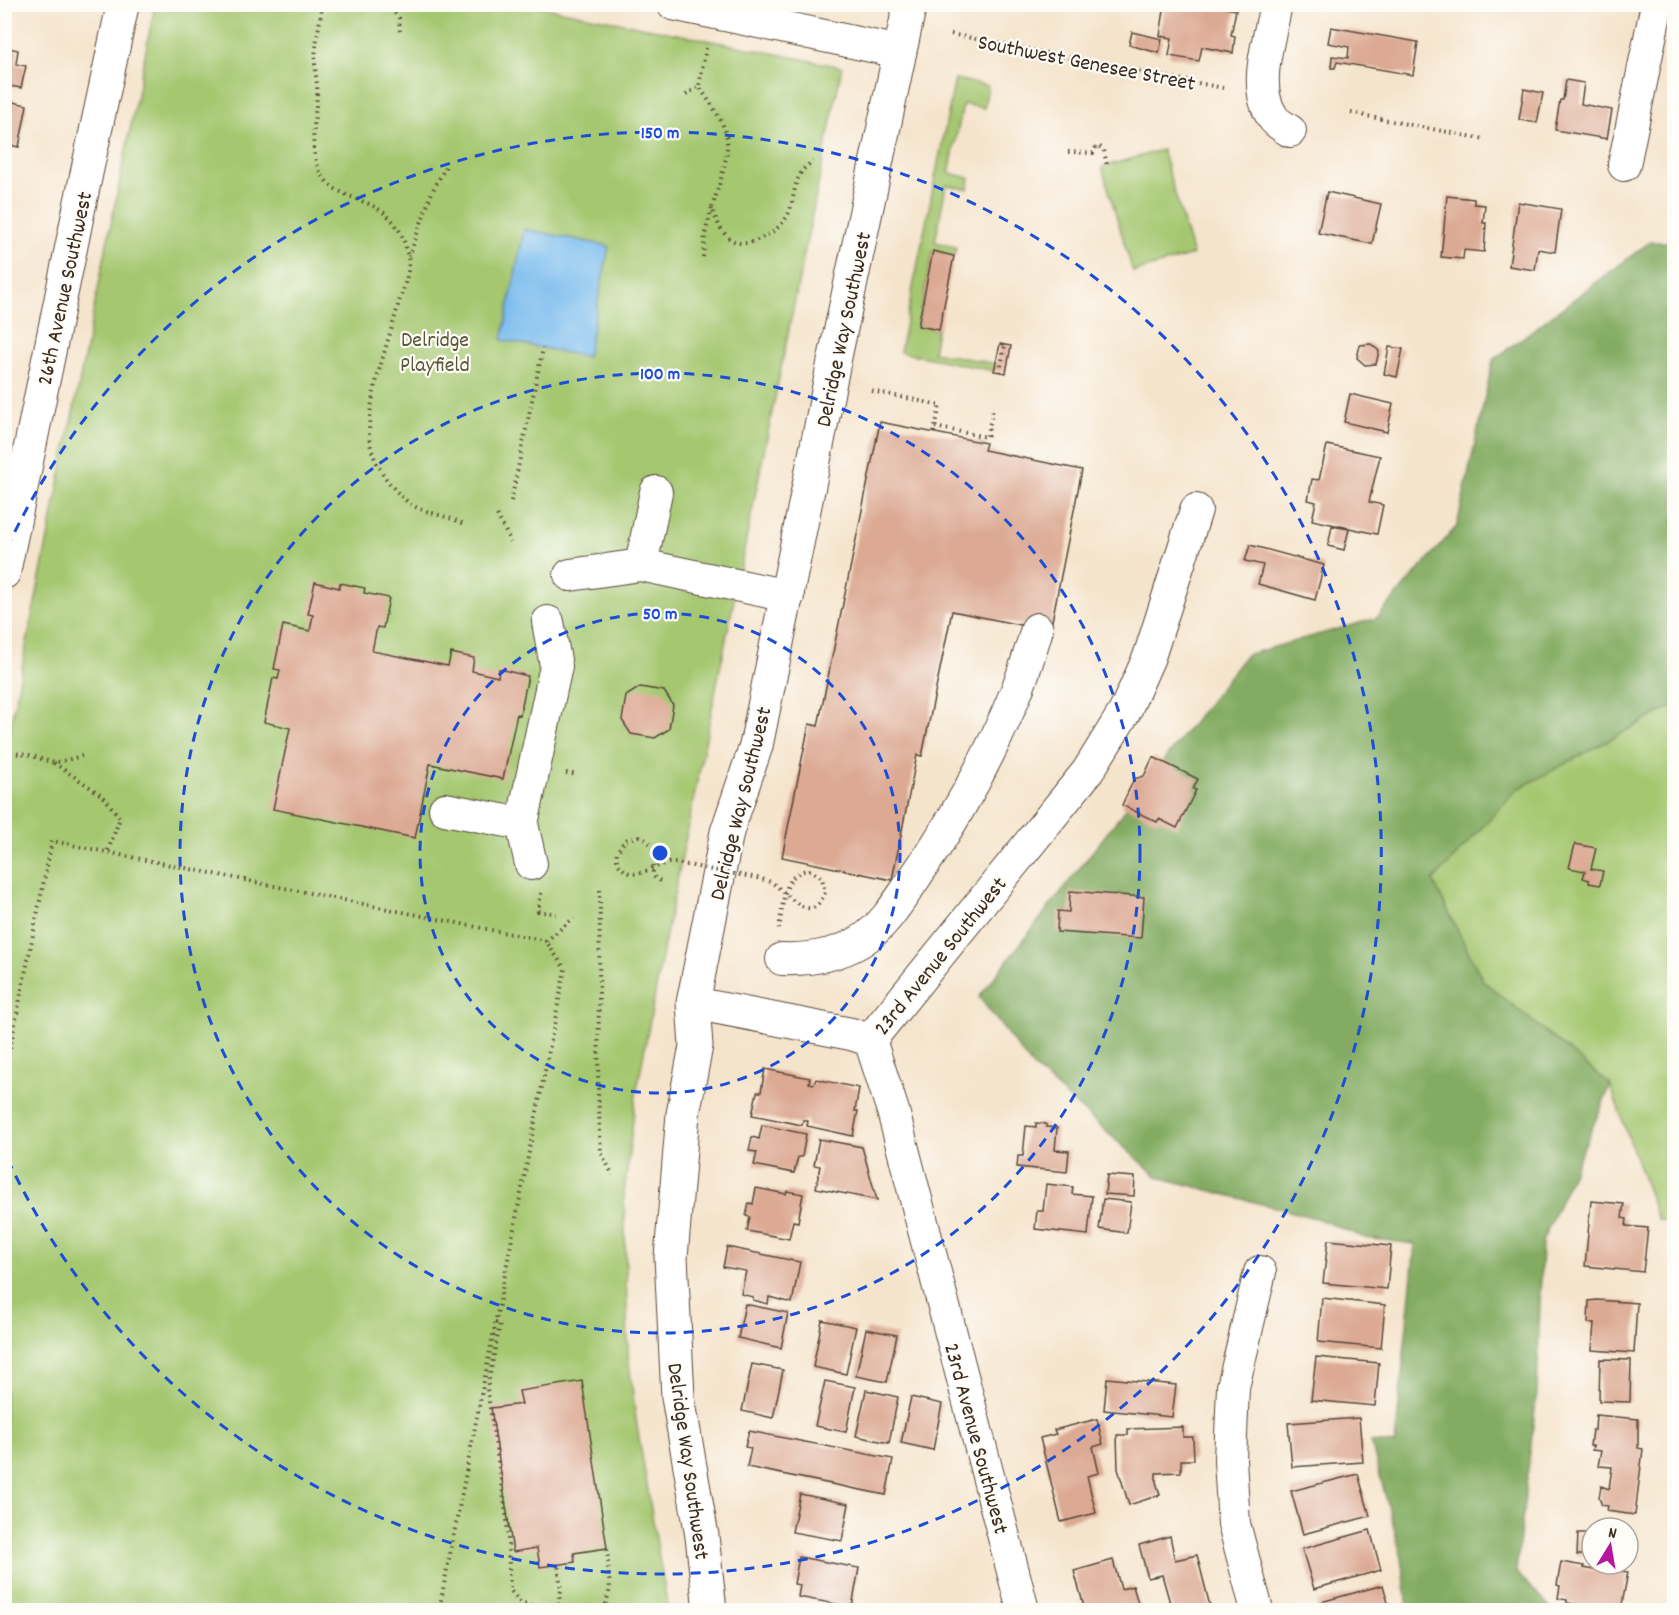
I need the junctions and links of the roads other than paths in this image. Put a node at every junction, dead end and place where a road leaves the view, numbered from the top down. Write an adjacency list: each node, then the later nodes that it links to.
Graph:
1 (123, 4): 13 (street, 26th Avenue Southwest)
2 (673, 4): 6 (street)
3 (910, 4): 7 (main road, Delridge Way Southwest)
4 (1276, 4): 8 (street)
5 (1658, 4): 9 (street)
6 (713, 9): 7 (street)
7 (900, 52): 15 (main road, Delridge Way Southwest)
8 (1290, 131)
9 (1624, 165)
10 (656, 492): 12 (street)
11 (1196, 510): 23 (street, 23rd Avenue Southwest)
12 (641, 565): 14 (street); 15 (street)
13 (4, 573)
14 (570, 575)
15 (788, 596): 22 (main road, Delridge Way Southwest)
16 (548, 622): 19 (street)
17 (1037, 629): 21 (street)
18 (445, 809): 19 (street)
19 (522, 824): 20 (street)
20 (536, 876)
21 (780, 948)
22 (693, 1003): 23 (street); 25 (main road, Delridge Way Southwest)
23 (870, 1040): 26 (street, 23rd Avenue Southwest)
24 (1260, 1272): 27 (street)
25 (710, 1611)
26 (1023, 1611)
27 (1257, 1611)

